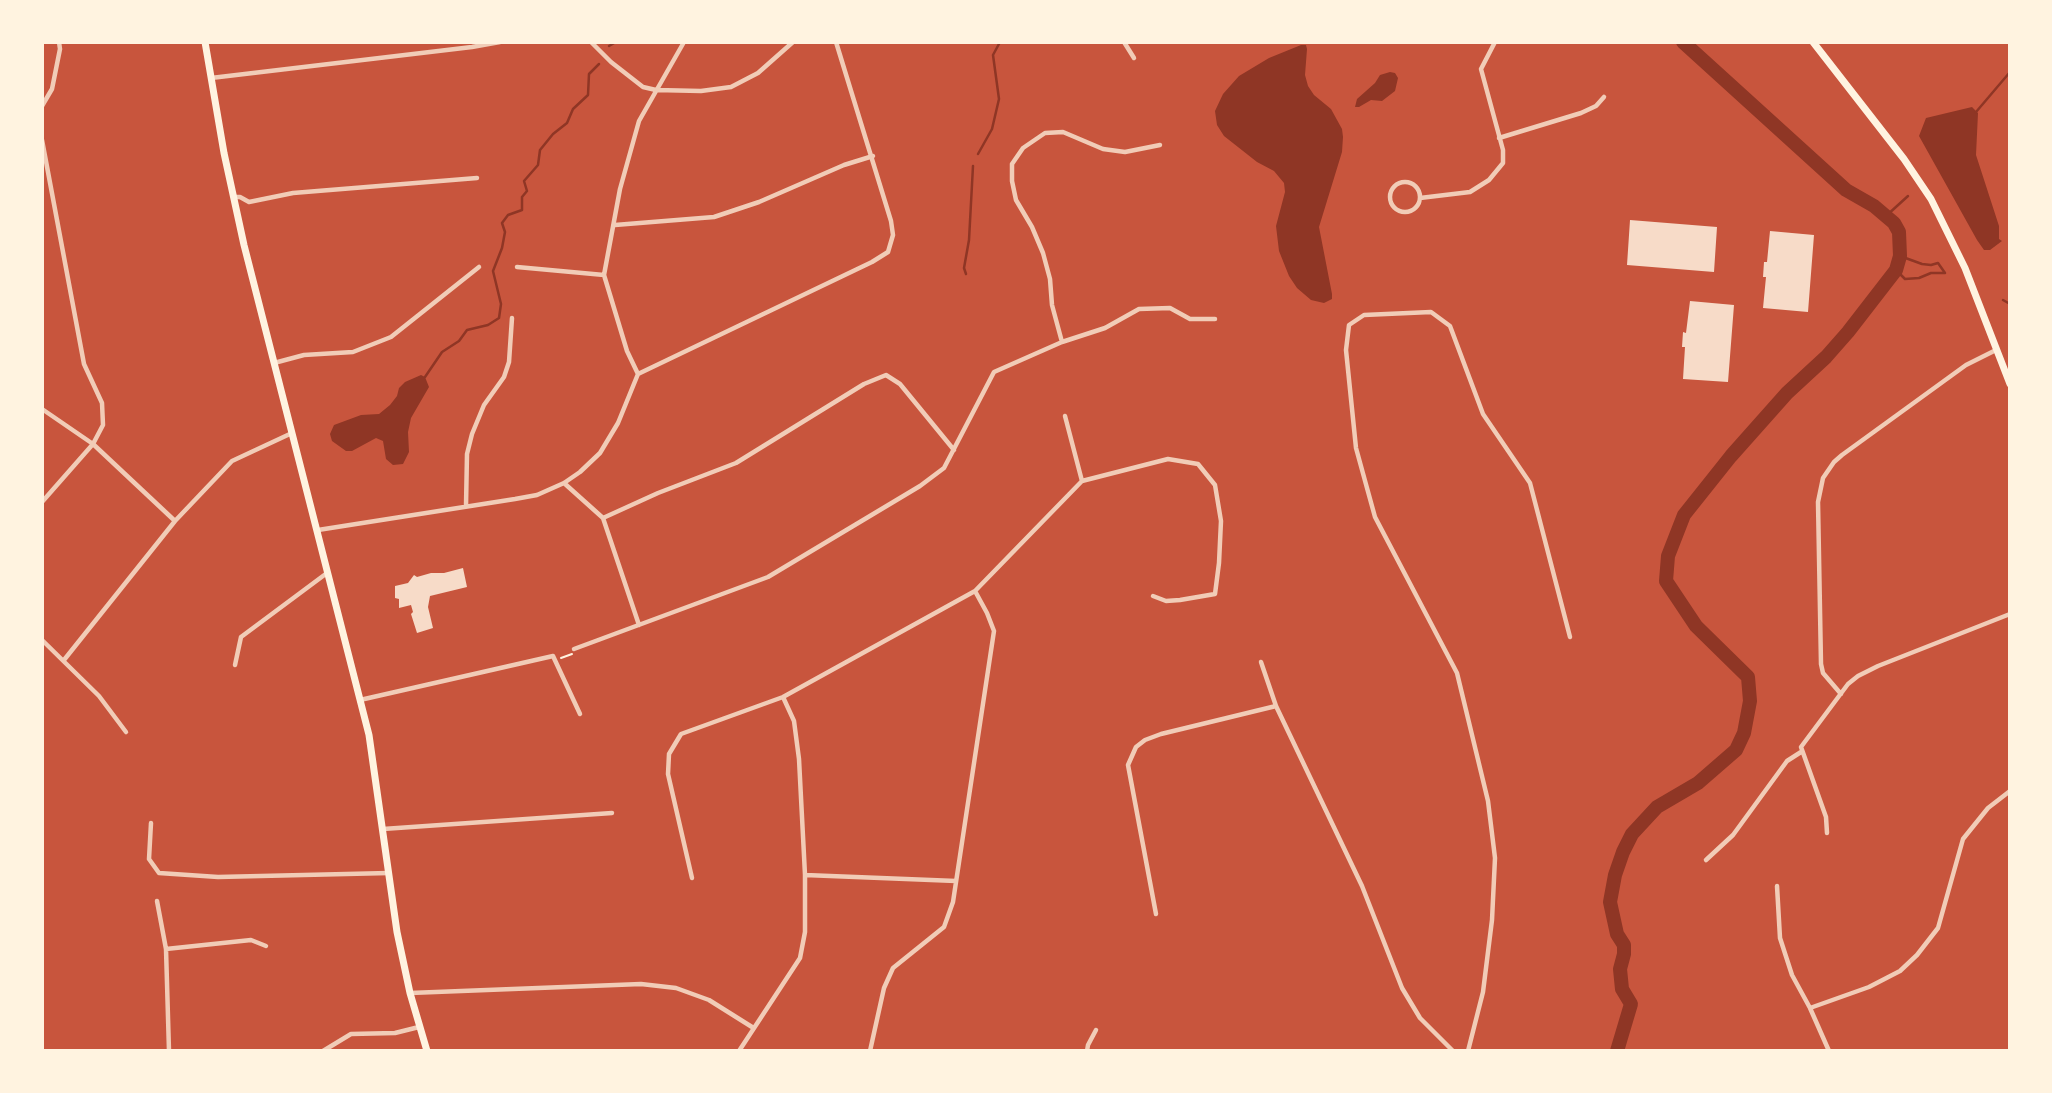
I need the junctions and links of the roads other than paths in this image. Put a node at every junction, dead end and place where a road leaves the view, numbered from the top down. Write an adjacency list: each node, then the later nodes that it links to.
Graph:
1 (59, 42): 15 (street)
2 (205, 42): 12 (main road)
3 (500, 42): 12 (street)
4 (591, 42): 13 (street)
5 (684, 42): 13 (street)
6 (793, 42): 13 (street)
7 (836, 42): 19 (street)
8 (1125, 42): 11 (street)
9 (1495, 42): 16 (street)
10 (1813, 42): 30 (main road)
11 (1133, 58)
12 (211, 78): 21 (main road)
13 (656, 90): 23 (street)
14 (1604, 97): 16 (street)
15 (42, 106)
16 (1499, 138): 22 (street)
17 (42, 140): 37 (street)
18 (1160, 145): 29 (street)
19 (873, 156): 23 (street); 32 (street)
20 (477, 178): 21 (street)
21 (234, 197): 31 (main road)
22 (1420, 198): 22 (street)
23 (615, 225): 26 (street)
24 (479, 267): 31 (street)
25 (517, 267): 26 (street)
26 (604, 275): 32 (street)
27 (512, 318): 42 (street)
28 (1215, 319): 29 (street)
29 (1062, 342): 38 (street)
30 (1997, 350): 33 (main road); 57 (street)
31 (274, 363): 36 (main road)
32 (638, 374): 40 (street)
33 (2010, 384)
34 (42, 409): 37 (street)
35 (1065, 416): 39 (street)
36 (292, 433): 44 (street); 45 (main road)
37 (93, 444): 41 (street); 44 (street)
38 (954, 450): 43 (street); 50 (street)
39 (1083, 481): 47 (street); 48 (street)
40 (564, 483): 42 (street); 43 (street)
41 (42, 502)
42 (466, 506): 45 (street)
43 (603, 518): 50 (street)
44 (176, 521): 54 (street)
45 (317, 530): 46 (main road)
46 (327, 572): 56 (street); 59 (main road)
47 (975, 591): 58 (street); 73 (street)
48 (1153, 596)
49 (2010, 614): 57 (street)
50 (639, 625): 53 (street)
51 (1570, 637): 91 (street)
52 (42, 640): 54 (street)
53 (575, 649)
54 (64, 660): 62 (street)
55 (1261, 662): 60 (street)
56 (235, 665)
57 (1841, 694): 63 (street)
58 (783, 697): 71 (street); 72 (street)
59 (360, 701): 61 (street); 67 (main road)
60 (1276, 706): 76 (street); 90 (street)
61 (580, 714)
62 (126, 732)
63 (1801, 752): 68 (street); 69 (street)
64 (2010, 791): 80 (street)
65 (612, 813): 67 (street)
66 (151, 823): 70 (street)
67 (383, 829): 70 (main road)
68 (1827, 833)
69 (1706, 860)
70 (390, 873): 79 (main road)
71 (805, 875): 73 (street); 82 (street)
72 (692, 878)
73 (956, 881): 88 (street)
74 (1777, 886): 80 (street)
75 (157, 901): 78 (street)
76 (1156, 914)
77 (266, 946): 78 (street)
78 (166, 950): 84 (street)
79 (410, 993): 81 (main road); 82 (street)
80 (1810, 1008): 92 (street)
81 (419, 1027): 85 (street); 86 (main road)
82 (752, 1027): 87 (street)
83 (1096, 1030): 89 (street)
84 (169, 1051)
85 (323, 1051)
86 (427, 1051)
87 (739, 1051)
88 (870, 1051)
89 (1087, 1051)
90 (1453, 1051)
91 (1468, 1051)
92 (1829, 1051)

